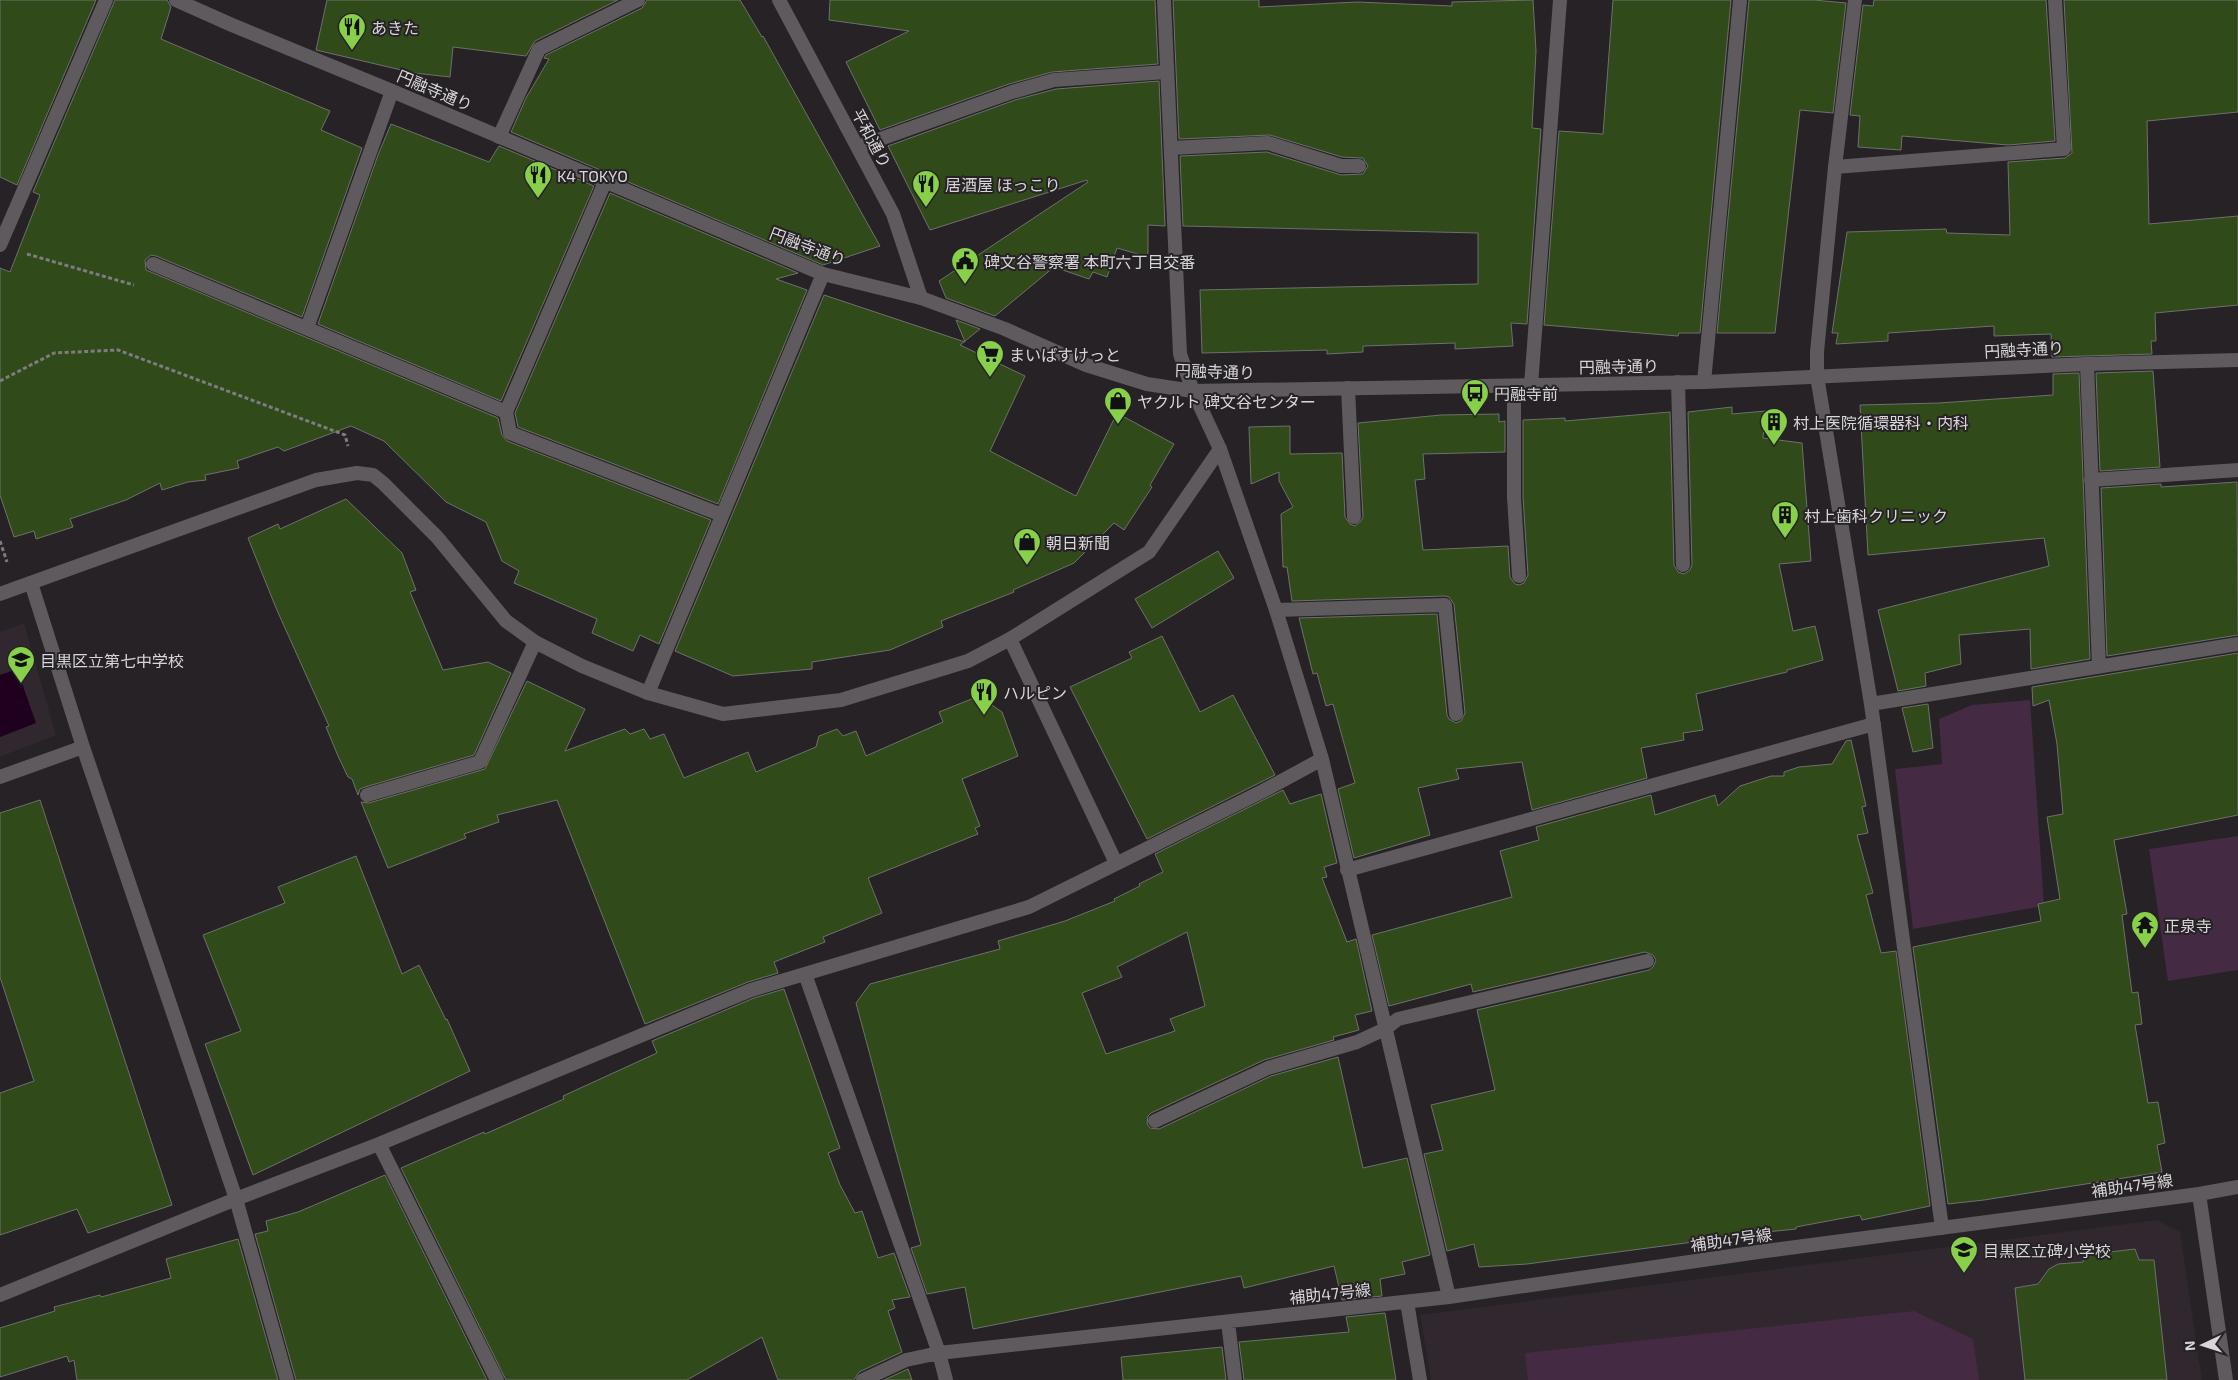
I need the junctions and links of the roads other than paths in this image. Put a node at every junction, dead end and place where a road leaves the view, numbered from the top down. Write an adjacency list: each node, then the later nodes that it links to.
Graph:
1 (106, 0): 18 (street)
2 (176, 0): 11 (street, 円融寺通り)
3 (638, 0): 12 (street)
4 (778, 0): 13 (street, 平和通り)
5 (1164, 0): 10 (street)
6 (1560, 0): 28 (street)
7 (1740, 0): 27 (street)
8 (1856, 0): 16 (street)
9 (2055, 0): 16 (street)
10 (1166, 72): 13 (street); 14 (street)
11 (392, 91): 12 (street, 円融寺通り); 22 (street)
12 (499, 137): 17 (street, 円融寺通り)
13 (858, 147): 21 (street, 平和通り)
14 (1171, 148): 15 (street); 31 (street)
15 (1359, 166)
16 (1835, 167): 25 (street)
17 (605, 182): 20 (street, 円融寺通り); 32 (street)
18 (0, 245)
19 (152, 264): 22 (street)
20 (823, 274): 21 (street, 円融寺通り); 36 (street)
21 (921, 298): 31 (street, 円融寺通り)
22 (307, 328): 32 (street)
23 (2238, 360): 24 (street, 円融寺通り)
24 (2087, 364): 25 (street, 円融寺通り); 35 (street)
25 (1817, 376): 27 (street, 円融寺通り); 48 (street)
26 (1678, 382): 27 (street, 円融寺通り); 28 (street, 円融寺通り); 38 (street)
27 (1704, 382)
28 (1532, 385): 29 (street, 円融寺通り)
29 (1514, 386): 30 (street, 円融寺通り); 39 (street)
30 (1348, 388): 31 (street, 円融寺通り); 37 (street)
31 (1192, 391): 33 (street)
32 (506, 412): 36 (street)
33 (1220, 449): 42 (street); 43 (street)
34 (2238, 470): 35 (street)
35 (2091, 480): 46 (street)
36 (722, 515): 47 (street)
37 (1354, 517)
38 (1683, 565)
39 (1519, 576)
40 (30, 583): 41 (street); 44 (street); 51 (street)
41 (0, 594)
42 (1276, 610): 49 (street); 52 (street)
43 (1010, 639): 47 (street); 55 (street)
44 (535, 642): 47 (street); 54 (street)
45 (2238, 644): 46 (street)
46 (2098, 666): 48 (street)
47 (648, 693)
48 (1871, 704): 50 (street)
49 (1456, 714)
50 (1874, 724): 56 (street); 65 (street)
51 (83, 747): 53 (street); 64 (street)
52 (1322, 758): 55 (street); 56 (street)
53 (0, 777)
54 (366, 796)
55 (1116, 862): 58 (street)
56 (1347, 870): 59 (street)
57 (1647, 961): 59 (street)
58 (805, 974): 61 (street); 70 (street)
59 (1386, 1029): 60 (street); 67 (street)
60 (1155, 1122)
61 (379, 1144): 64 (street); 72 (street)
62 (2238, 1187): 63 (street, 補助47号線)
63 (2199, 1194): 65 (street, 補助47号線); 77 (street)
64 (236, 1199): 66 (street); 71 (street)
65 (1942, 1228): 67 (street, 補助47号線)
66 (0, 1295)
67 (1449, 1297): 68 (street, 補助47号線)
68 (1407, 1302): 69 (street, 補助47号線); 76 (street)
69 (1228, 1322): 70 (street, 補助47号線); 75 (street)
70 (939, 1353): 73 (street, 補助47号線); 74 (street)
71 (287, 1380)
72 (497, 1380)
73 (863, 1380)
74 (946, 1380)
75 (1235, 1380)
76 (1420, 1380)
77 (2226, 1380)

